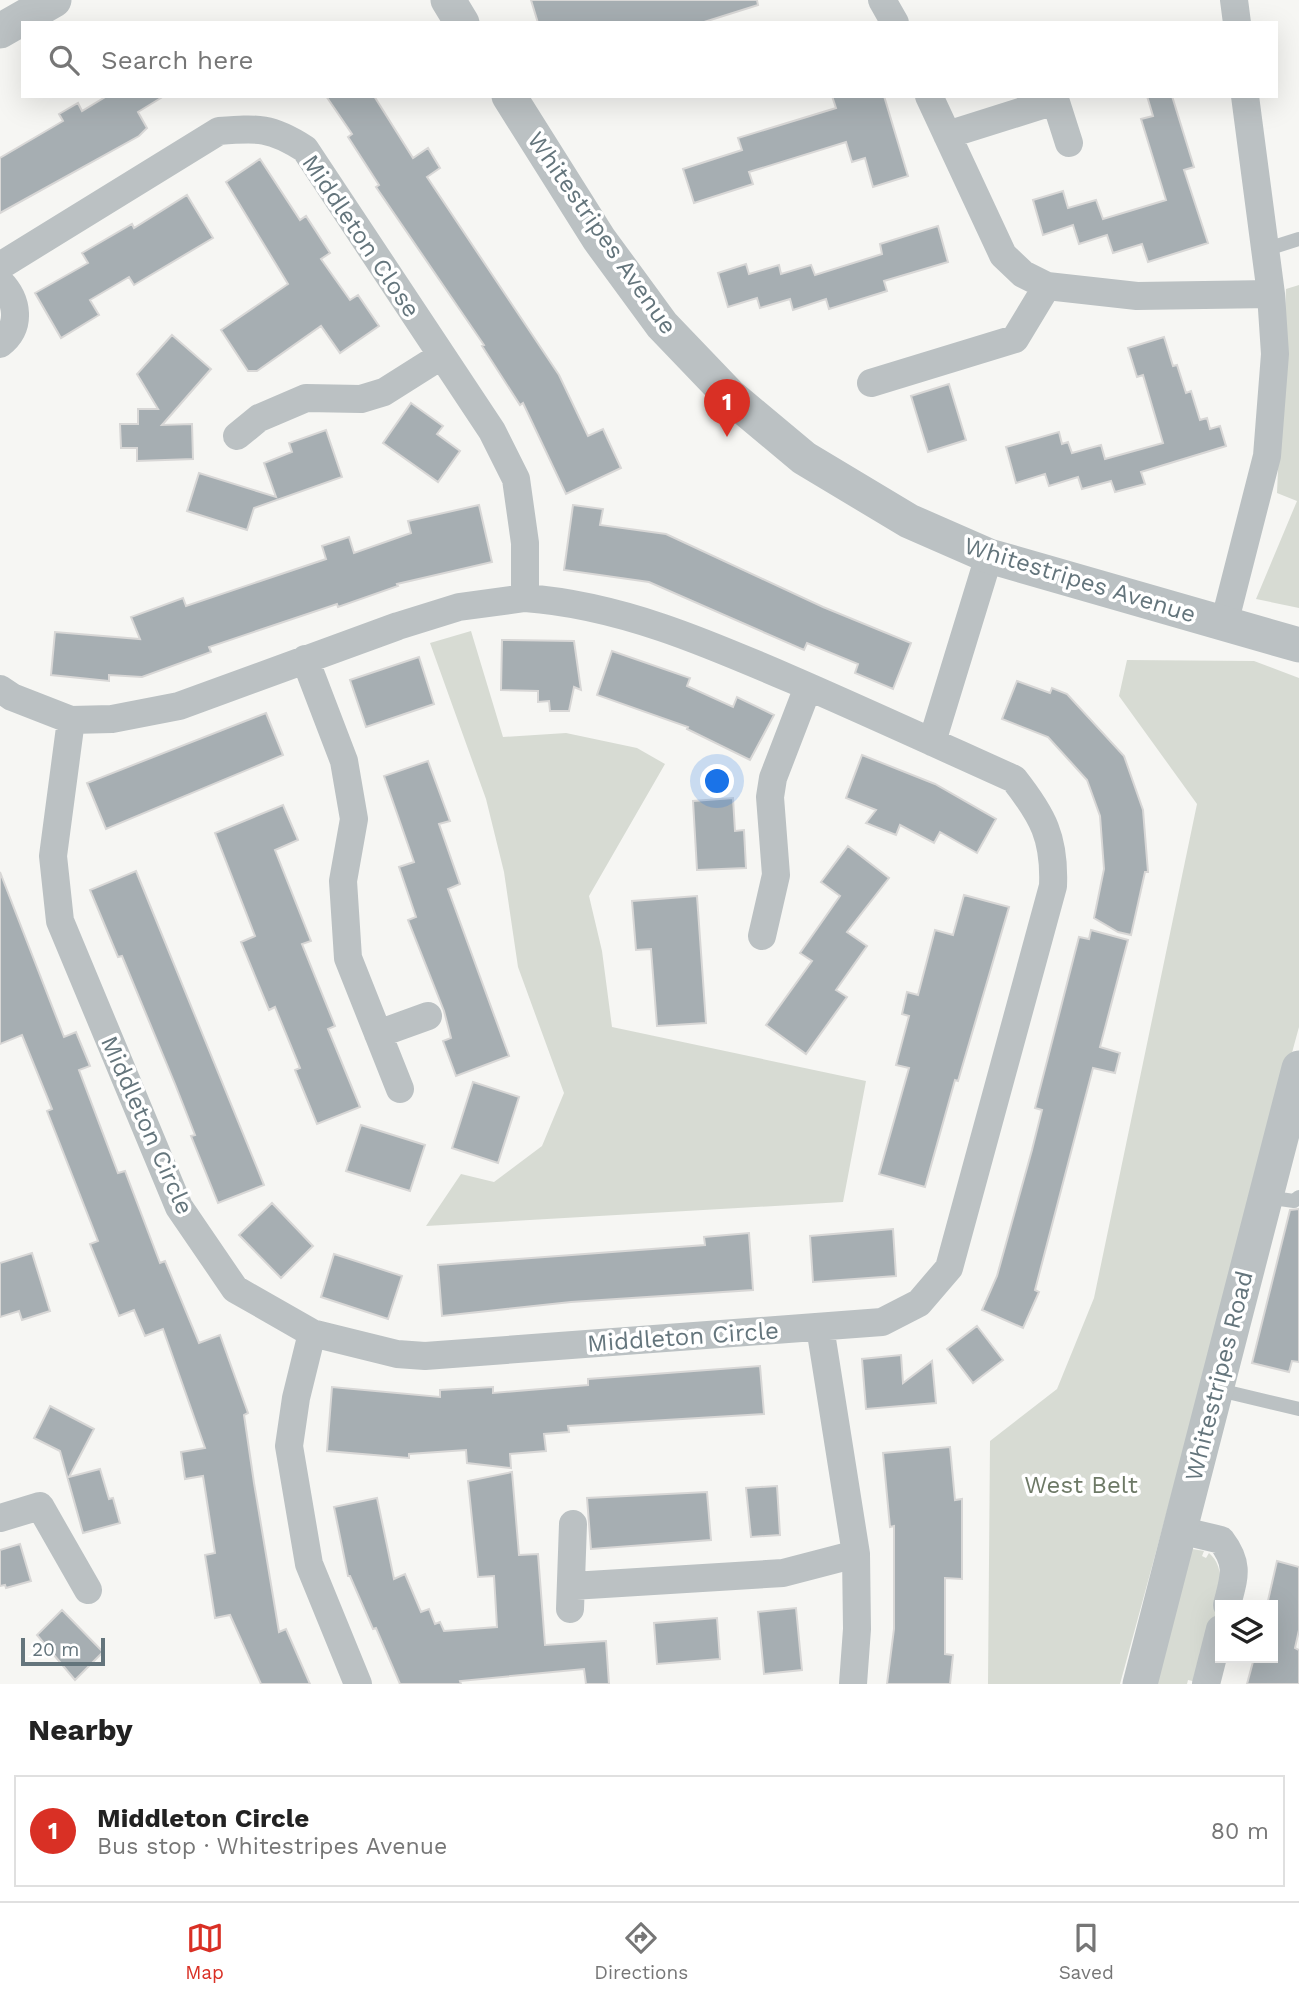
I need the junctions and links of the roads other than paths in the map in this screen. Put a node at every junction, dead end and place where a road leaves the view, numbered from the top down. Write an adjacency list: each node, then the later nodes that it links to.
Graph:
1 (54, 0): 8 (street)
2 (448, 0): 5 (street)
3 (882, 0): 6 (street)
4 (1234, 0): 7 (street)
5 (461, 21)
6 (894, 21)
7 (1237, 21)
8 (0, 31)
9 (510, 98): 25 (street, Whitestripes Avenue)
10 (930, 98): 13 (street)
11 (1245, 98): 16 (street)
12 (1054, 99): 13 (street); 14 (street)
13 (947, 135): 19 (street)
14 (1069, 143)
15 (1299, 239): 16 (lane)
16 (1264, 250): 20 (street)
17 (0, 266): 22 (street, Middleton Close)
18 (0, 282): 21 (street)
19 (1047, 286): 20 (street); 23 (street)
20 (1271, 294): 27 (street)
21 (0, 344)
22 (441, 356): 24 (street); 26 (street, Middleton Close)
23 (871, 383)
24 (237, 436)
25 (989, 556): 27 (street, Whitestripes Avenue); 33 (street)
26 (525, 598): 29 (street, Middleton Circle); 30 (street, Middleton Circle)
27 (1224, 624): 28 (street, Whitestripes Avenue)
28 (1299, 645)
29 (305, 659): 32 (street, Middleton Circle); 36 (street)
30 (808, 687): 33 (street, Middleton Circle); 34 (street)
31 (0, 689): 32 (street)
32 (71, 720): 42 (street, Middleton Circle)
33 (932, 742): 41 (street, Middleton Circle)
34 (762, 936)
35 (428, 1016): 36 (street)
36 (378, 1034): 38 (street)
37 (1299, 1068): 39 (street, Whitestripes Road)
38 (400, 1089)
39 (1265, 1197): 40 (lane); 43 (street, Whitestripes Road)
40 (1299, 1197)
41 (820, 1327): 42 (street, Middleton Circle); 48 (street)
42 (313, 1333): 52 (street)
43 (1214, 1389): 44 (lane); 47 (street, Whitestripes Road)
44 (1299, 1409)
45 (0, 1518): 49 (street)
46 (573, 1524): 48 (street)
47 (1179, 1530): 50 (street); 54 (street, Whitestripes Road)
48 (856, 1554): 53 (street)
49 (88, 1590)
50 (1228, 1600)
51 (1215, 1649): 55 (street)
52 (358, 1684)
53 (853, 1684)
54 (1140, 1684)
55 (1206, 1684)

